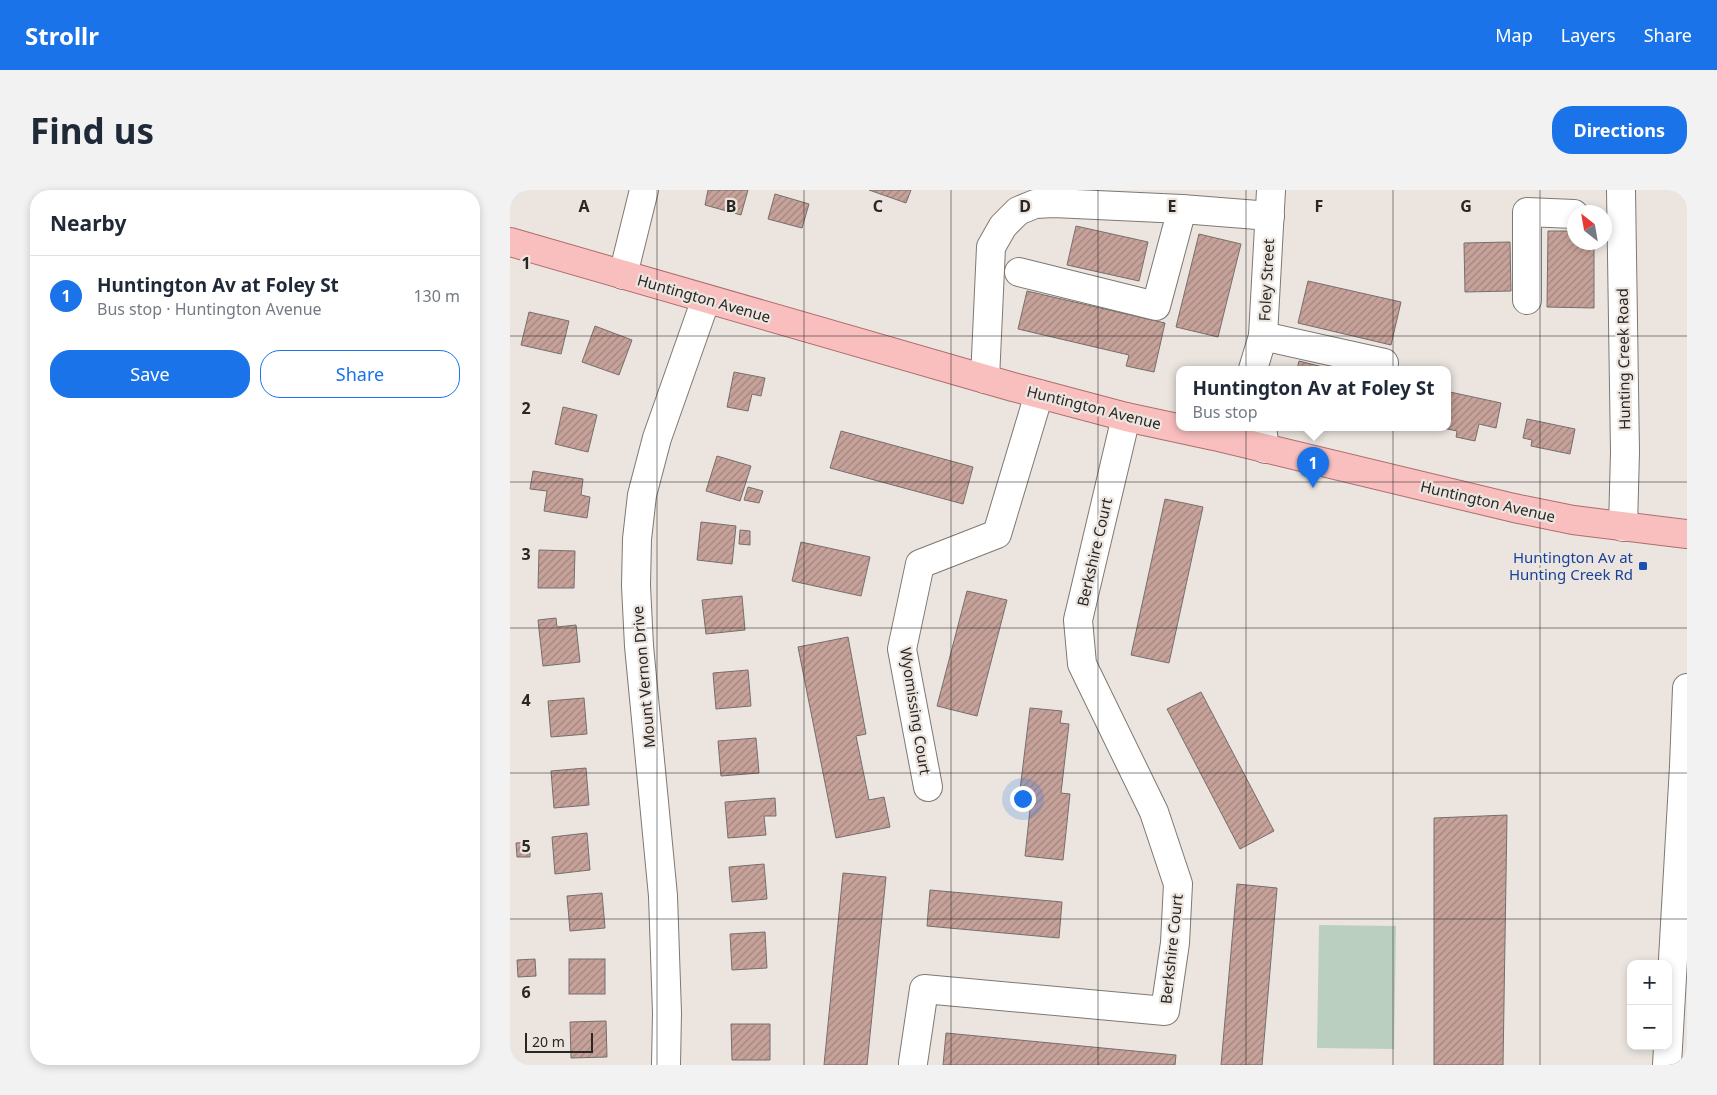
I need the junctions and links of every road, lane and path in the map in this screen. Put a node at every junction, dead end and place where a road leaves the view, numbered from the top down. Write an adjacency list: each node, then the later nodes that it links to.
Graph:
1 (644, 190): 9 (street)
2 (1621, 190): 6 (street, Hunting Creek Road)
3 (1270, 203): 4 (street); 12 (street, Foley Street)
4 (1182, 209): 8 (street); 15 (street)
5 (1567, 214): 11 (street)
6 (1613, 216): 21 (street, Hunting Creek Road)
7 (510, 242): 9 (main road, Huntington Avenue)
8 (1019, 272)
9 (623, 275): 10 (main road, Huntington Avenue)
10 (706, 299): 15 (main road, Huntington Avenue); 27 (street, Mount Vernon Drive)
11 (1527, 300)
12 (1263, 336): 13 (street); 14 (street, Foley Street)
13 (1384, 363)
14 (1254, 366)
15 (985, 379): 16 (main road, Huntington Avenue)
16 (1039, 394): 17 (main road, Huntington Avenue); 24 (street, Wyomissing Court)
17 (1126, 417): 18 (main road, Huntington Avenue); 26 (street, Berkshire Court)
18 (1176, 425)
19 (1217, 431): 20 (main road, Huntington Avenue)
20 (1264, 438): 21 (main road, Huntington Avenue)
21 (1624, 527): 22 (main road, Huntington Avenue)
22 (1687, 534)
23 (1687, 688): 25 (street)
24 (928, 787)
25 (1680, 936): 28 (street)
26 (913, 1063)
27 (666, 1065)
28 (1667, 1065)

